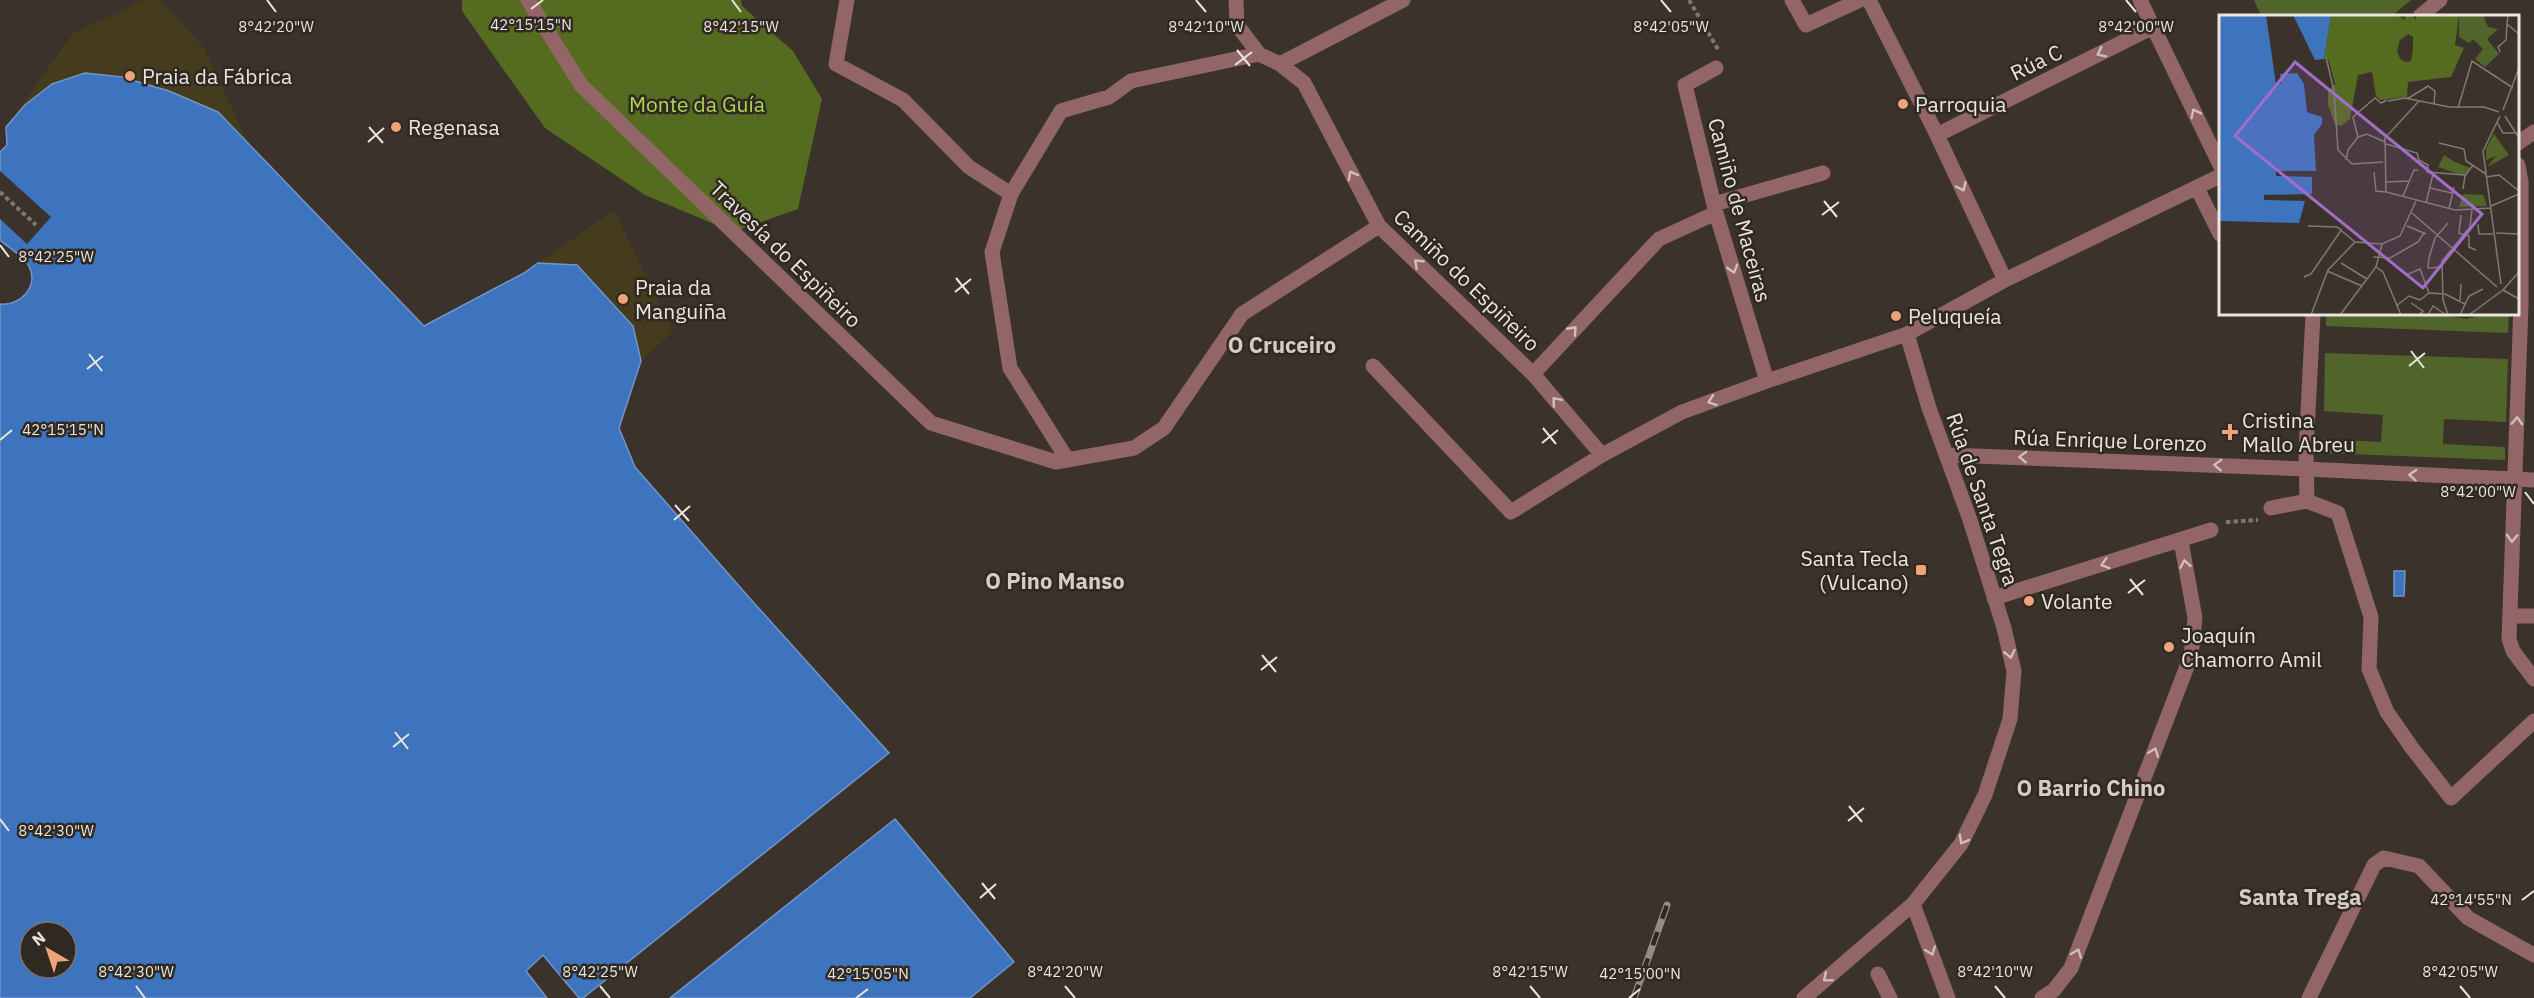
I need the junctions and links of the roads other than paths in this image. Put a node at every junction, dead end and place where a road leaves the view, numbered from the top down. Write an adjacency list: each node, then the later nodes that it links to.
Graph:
1 (528, 0): 36 (street, Travesía do Espiñeiro)
2 (847, 0): 23 (street)
3 (1236, 0): 12 (street, Camiño do Espiñeiro)
4 (1403, 0): 13 (street)
5 (1792, 0): 6 (street)
6 (1860, 0)
7 (1869, 0): 16 (street)
8 (2140, 0): 11 (street)
9 (2440, 0): 10 (street)
10 (2421, 15)
11 (2153, 27): 16 (street, Rúa C, one-way to 16); 18 (street, one-way to 11)
12 (1259, 54): 13 (street, Camiño do Espiñeiro); 23 (street)
13 (1280, 64): 25 (street, Camiño do Espiñeiro, one-way to 13)
14 (1716, 68): 24 (street, Camiño de Maceiras)
15 (2534, 132): 17 (street)
16 (1937, 135): 27 (street, one-way to 27)
17 (2519, 142)
18 (2219, 163)
19 (1823, 173): 24 (street, Camiño do Espiñeiro)
20 (2519, 174): 28 (street)
21 (2219, 177): 22 (street)
22 (2197, 188): 26 (street); 27 (street)
23 (1011, 194): 36 (street)
24 (1715, 209): 32 (street, Camiño do Espiñeiro, one-way to 24); 33 (street, Camiño de Maceiras, one-way to 33)
25 (1379, 226): 32 (street, Camiño do Espiñeiro, one-way to 25); 36 (street, Travesía do Espiñeiro)
26 (2219, 232)
27 (2005, 280): 30 (street)
28 (2524, 282): 38 (street, one-way to 28)
29 (2313, 315): 37 (street)
30 (1907, 334): 33 (street); 35 (street, Rúa de Santa Tegra)
31 (1373, 366): 34 (street)
32 (1533, 374): 34 (street, Camiño do Espiñeiro, one-way to 32)
33 (1767, 381): 34 (street, one-way to 34)
34 (1602, 455)
35 (1948, 455): 37 (street, Rúa Enrique Lorenzo, one-way to 35); 44 (street, Rúa de Santa Tegra)
36 (1067, 459)
37 (2306, 469): 38 (street, Rúa Enrique Lorenzo, one-way to 37); 40 (street)
38 (2514, 479): 39 (street, Rúa Enrique Lorenzo); 45 (street, one-way to 45)
39 (2534, 480)
40 (2307, 501): 41 (street); 48 (street)
41 (2271, 508)
42 (2211, 531): 43 (street)
43 (2181, 541): 44 (street, one-way to 44); 55 (street, one-way to 43)
44 (1994, 598): 49 (street, Rúa de Santa Tegra, one-way to 49)
45 (2510, 616): 46 (street); 47 (street)
46 (2534, 616)
47 (2534, 679)
48 (2534, 721)
49 (1913, 904): 52 (street, Rúa de Santa Tegra, one-way to 52); 54 (street, one-way to 54)
50 (2534, 955): 56 (street)
51 (1878, 974): 53 (street)
52 (1804, 998)
53 (1890, 998)
54 (1948, 998)
55 (2042, 998)
56 (2309, 998)

